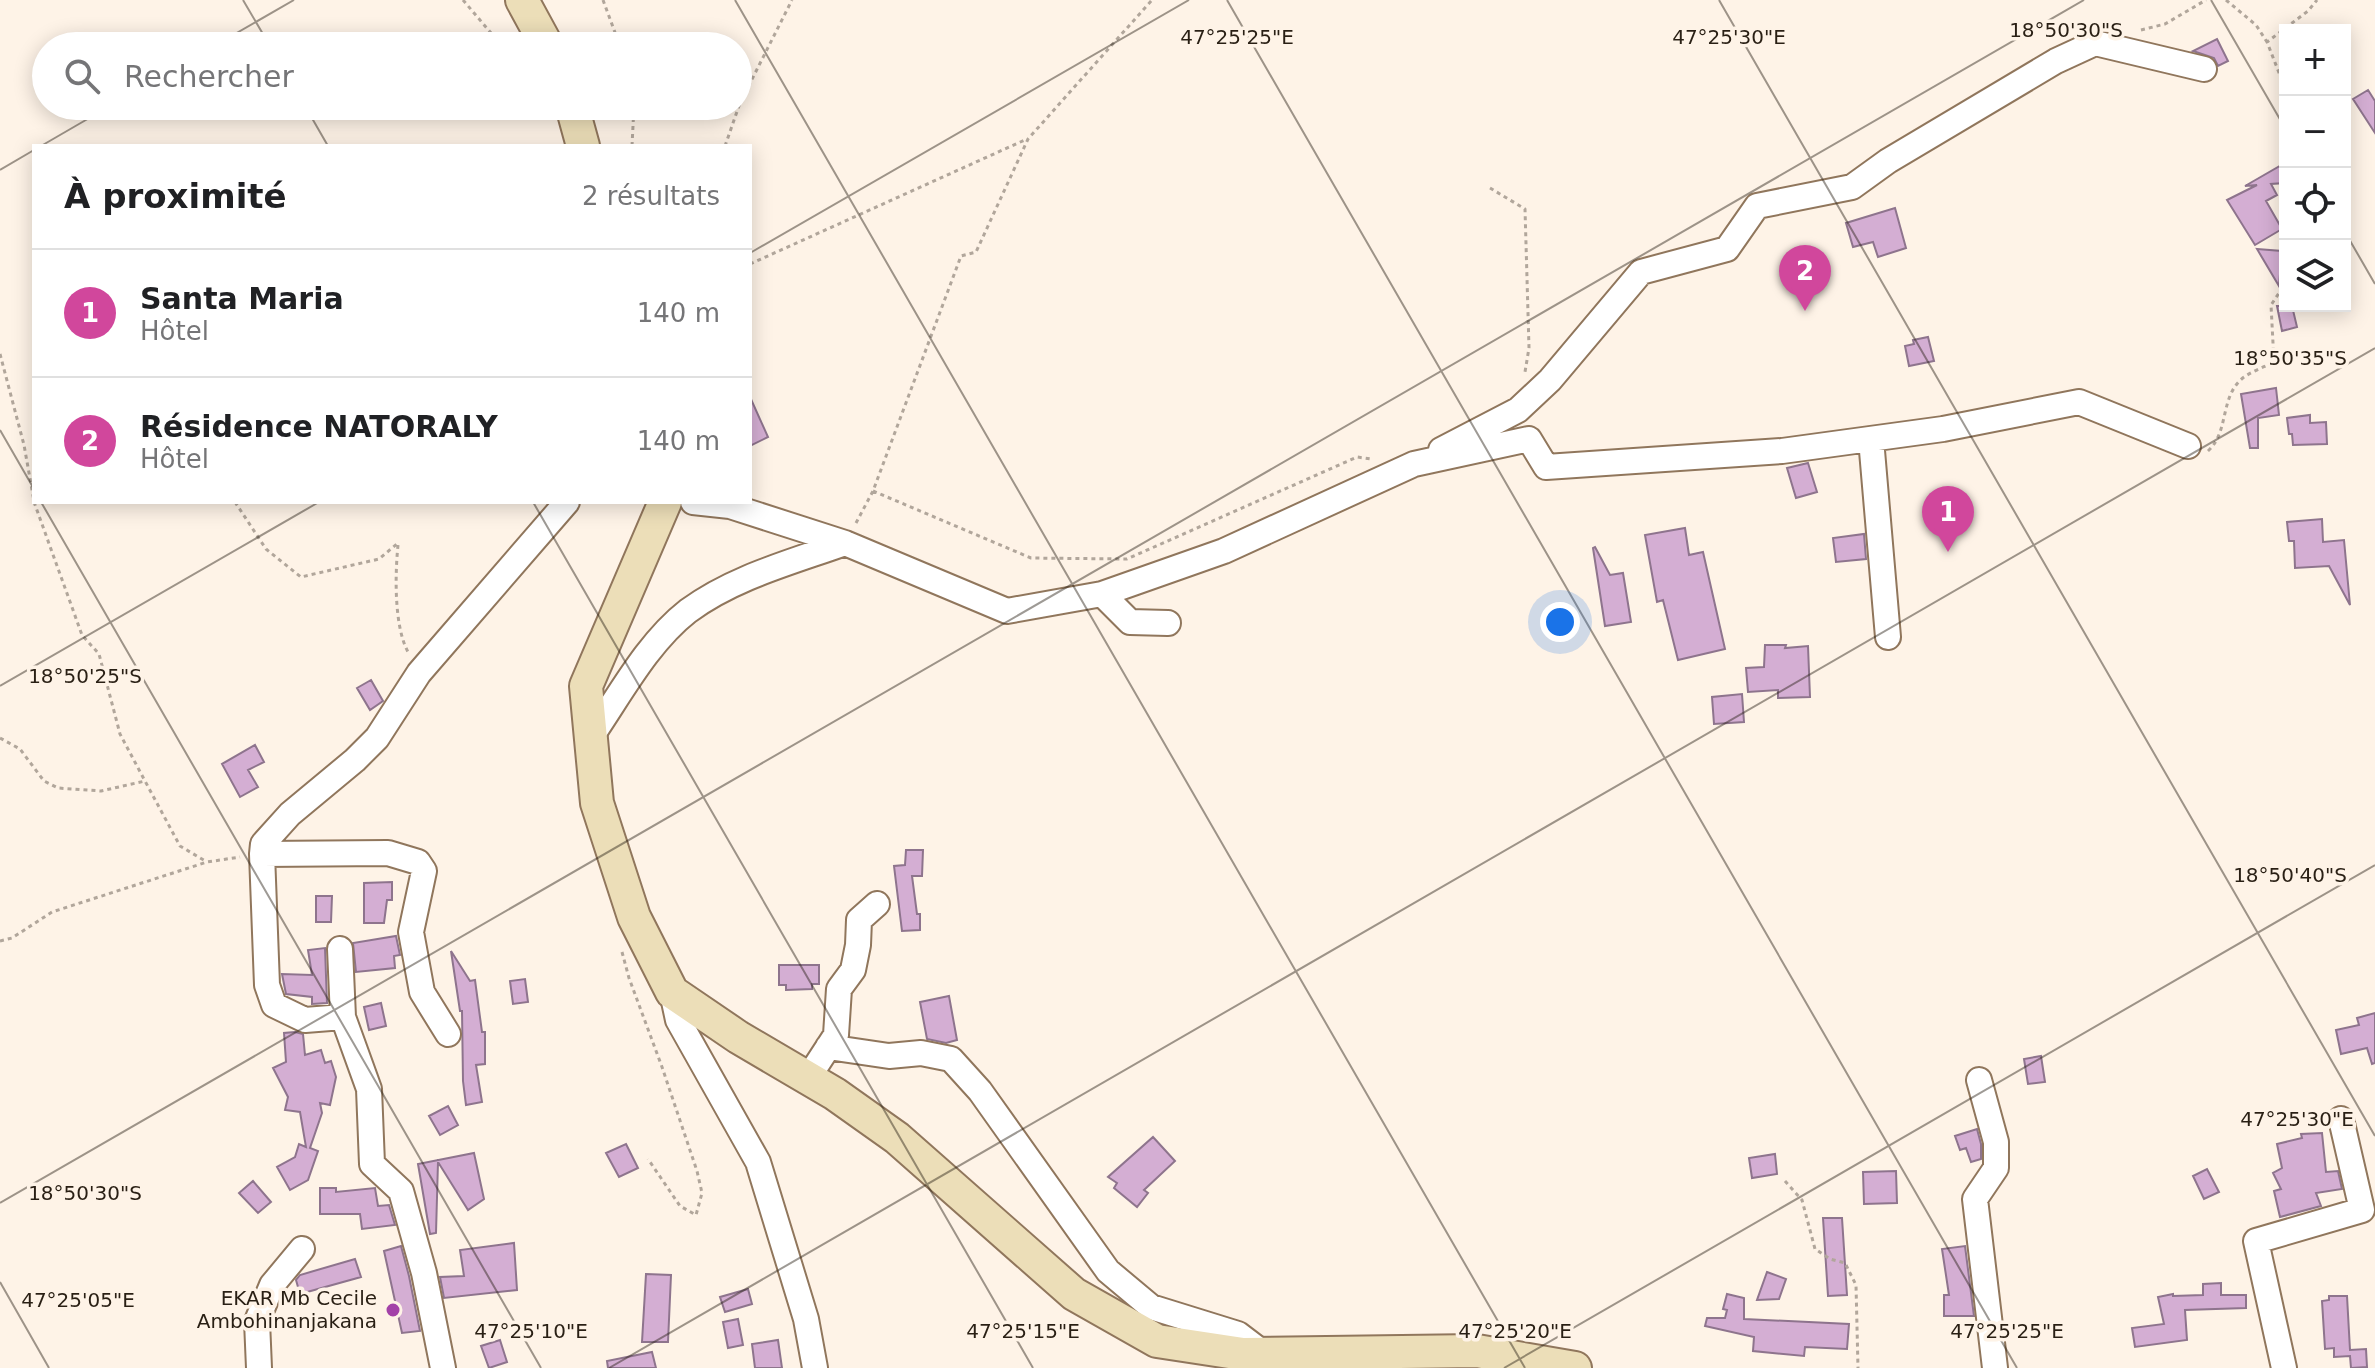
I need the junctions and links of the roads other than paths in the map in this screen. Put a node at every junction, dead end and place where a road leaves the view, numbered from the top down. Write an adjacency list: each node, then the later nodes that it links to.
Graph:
1 (522, 0): 2 (street)
2 (539, 32)
3 (2204, 69): 8 (street)
4 (576, 120): 5 (street)
5 (582, 144)
6 (1871, 439): 7 (street); 8 (street); 15 (street)
7 (2188, 446)
8 (1414, 464): 13 (street)
9 (565, 504): 17 (street)
10 (664, 504): 16 (street)
11 (712, 504): 12 (street)
12 (845, 543): 13 (street); 16 (street)
13 (1102, 594): 14 (street)
14 (1168, 623)
15 (1888, 637)
16 (591, 737): 20 (street)
17 (262, 854): 21 (street); 22 (street)
18 (877, 904): 23 (street)
19 (340, 949): 21 (street)
20 (672, 992): 24 (street); 31 (street)
21 (343, 1017): 30 (street)
22 (448, 1034)
23 (828, 1047): 24 (street); 28 (street)
24 (808, 1078): 28 (street)
25 (1979, 1080): 33 (street)
26 (2341, 1119): 34 (street)
27 (302, 1249): 29 (street)
28 (1263, 1353): 32 (street)
29 (259, 1368)
30 (443, 1368)
31 (815, 1368)
32 (1575, 1368)
33 (1995, 1368)
34 (2284, 1368)

